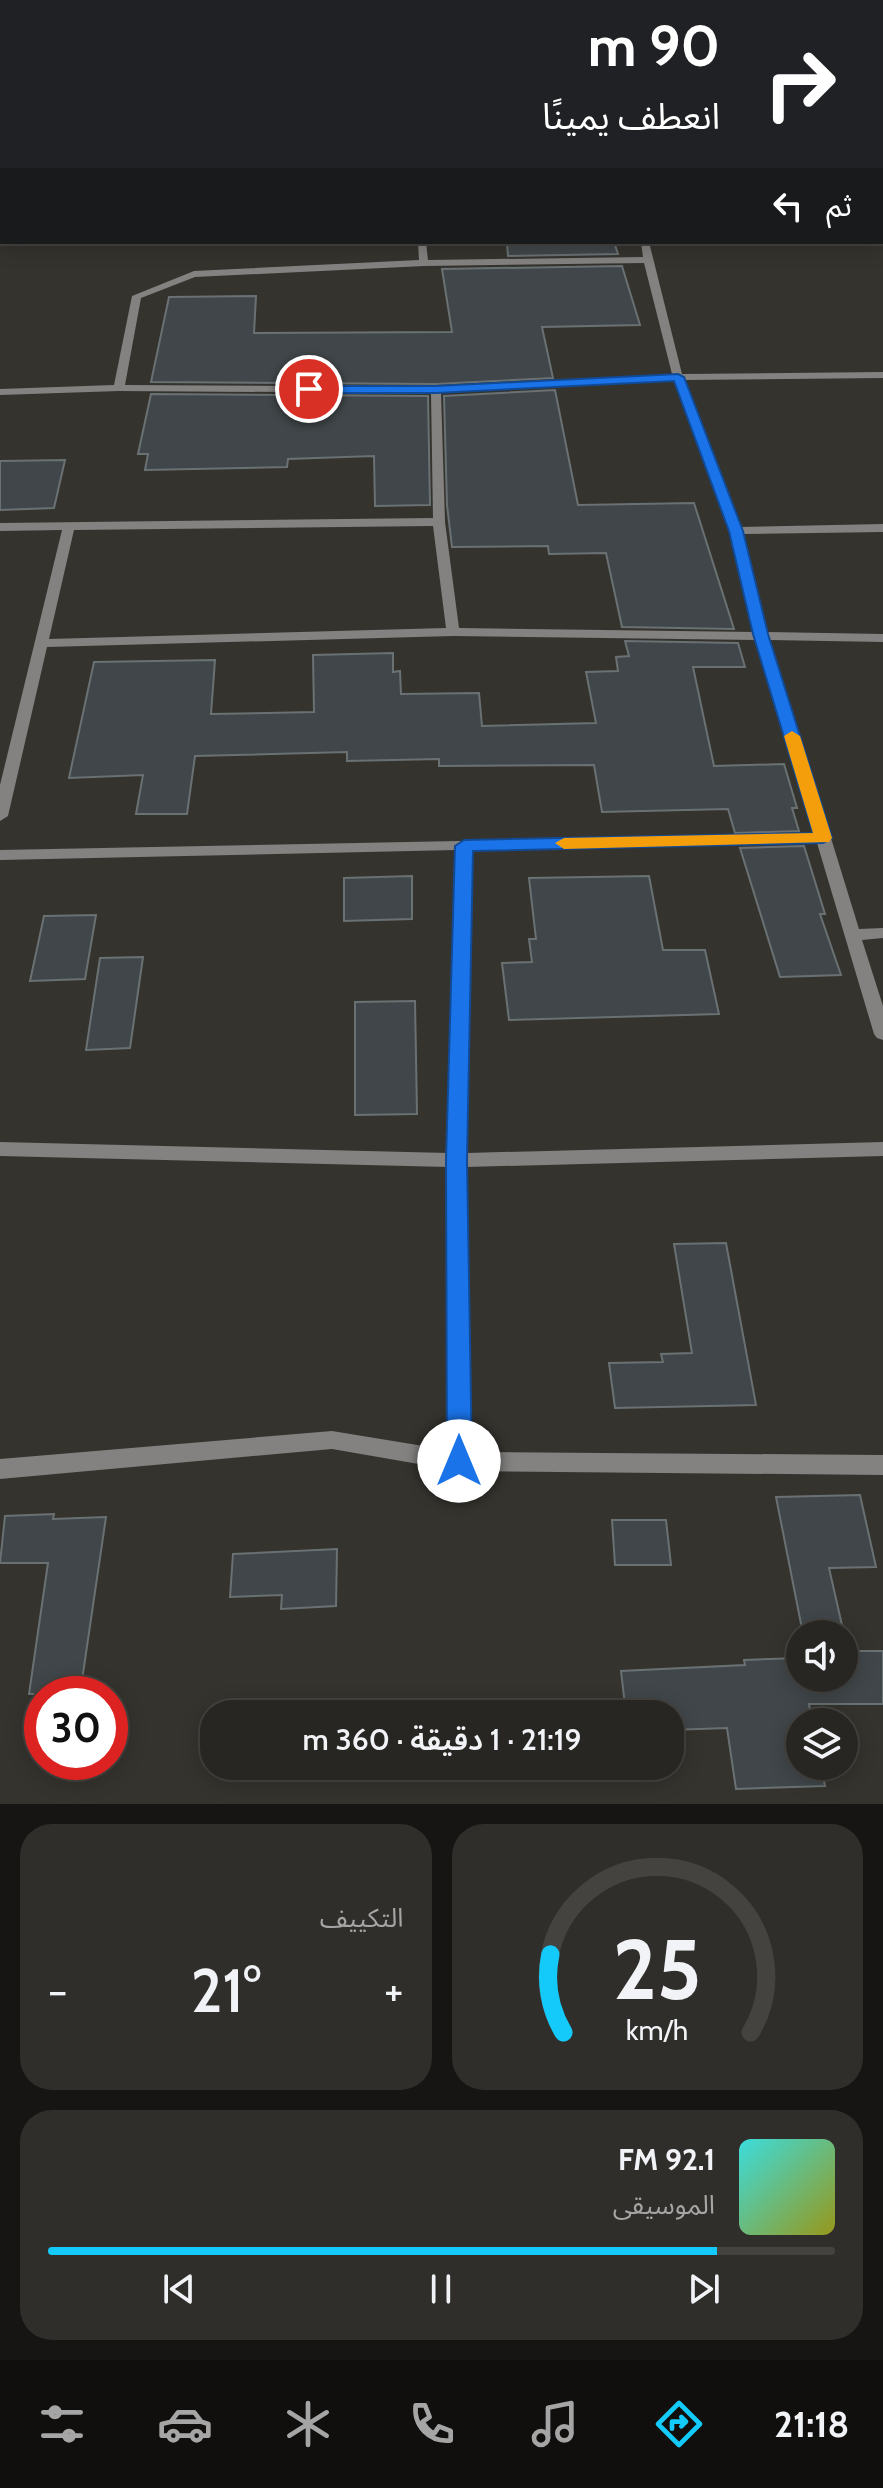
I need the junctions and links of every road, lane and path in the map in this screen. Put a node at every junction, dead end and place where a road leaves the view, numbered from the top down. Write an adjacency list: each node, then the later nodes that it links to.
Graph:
1 (422, 244): 4 (street)
2 (645, 244): 3 (street)
3 (648, 260): 4 (street); 6 (street)
4 (424, 263): 7 (street)
5 (883, 375): 6 (street)
6 (678, 377): 8 (street); 14 (street)
7 (119, 388): 8 (street); 9 (street)
8 (436, 390): 10 (street)
9 (0, 392)
10 (439, 522): 11 (street); 15 (street)
11 (69, 525): 12 (street); 18 (street)
12 (0, 527)
13 (883, 528): 14 (street)
14 (736, 531): 16 (street)
15 (453, 632): 16 (street); 18 (street)
16 (761, 634): 17 (street); 20 (street)
17 (883, 638)
18 (41, 643): 19 (street)
19 (0, 816)
20 (823, 838): 21 (street); 24 (street)
21 (464, 846): 22 (street); 28 (street)
22 (0, 855)
23 (883, 933): 24 (street)
24 (853, 935): 25 (street)
25 (883, 1034)
26 (0, 1149): 28 (street)
27 (883, 1149): 28 (street)
28 (457, 1160): 29 (street)
29 (459, 1461): 30 (street); 31 (street)
30 (883, 1465)
31 (0, 1469)

